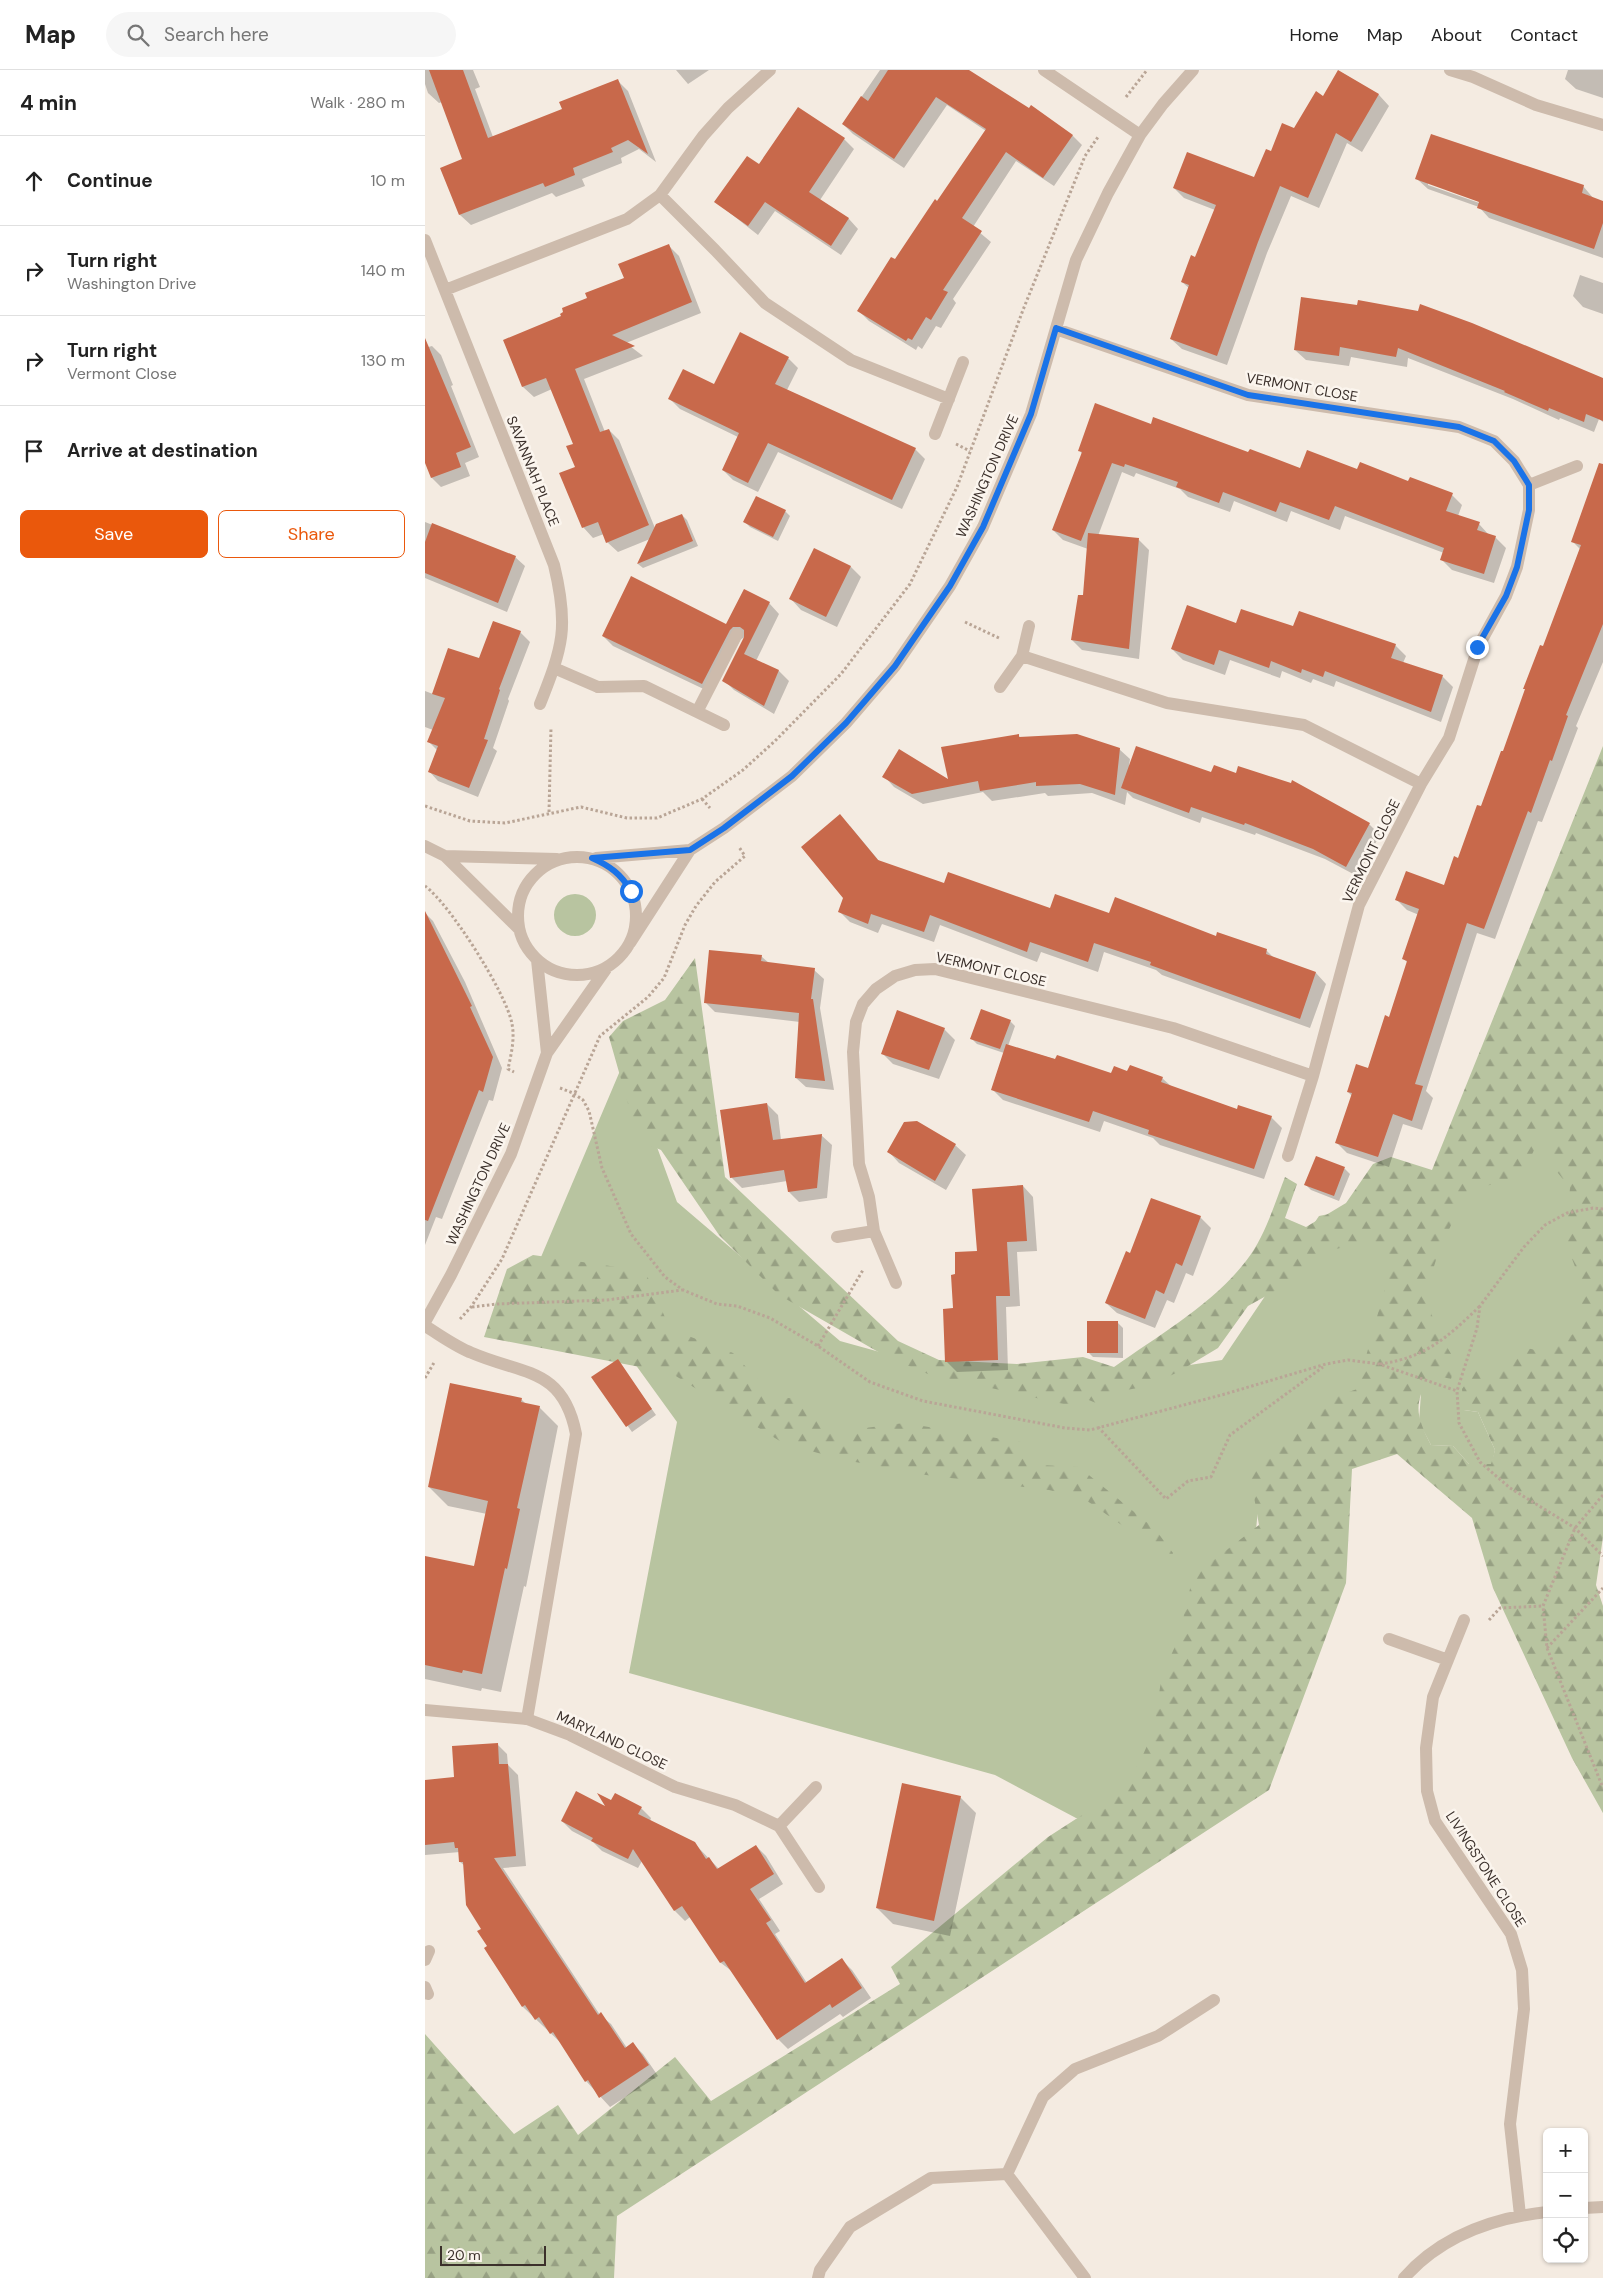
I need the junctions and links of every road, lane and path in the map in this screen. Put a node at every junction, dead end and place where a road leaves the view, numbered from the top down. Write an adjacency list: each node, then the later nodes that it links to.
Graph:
1 (770, 70): 10 (street)
2 (1044, 70): 8 (street)
3 (1147, 70): 6 (path)
4 (1193, 70): 8 (street, WASHINGTON DRIVE)
5 (1450, 70): 7 (street)
6 (1137, 82)
7 (1603, 125)
8 (1140, 136): 13 (street, WASHINGTON DRIVE)
9 (1085, 156): 30 (path)
10 (660, 195): 12 (street); 15 (street)
11 (425, 240): 12 (street, SAVANNAH PLACE)
12 (445, 290): 23 (street, SAVANNAH PLACE)
13 (1056, 328): 18 (street, VERMONT CLOSE); 32 (street, WASHINGTON DRIVE)
14 (963, 362): 15 (street)
15 (949, 399): 16 (street)
16 (935, 434)
17 (1577, 466): 18 (street)
18 (1529, 485): 28 (street, VERMONT CLOSE)
19 (965, 622): 22 (path)
20 (1029, 626): 22 (street)
21 (737, 634): 26 (street)
22 (1022, 656): 24 (street); 28 (street)
23 (554, 668): 25 (street, SAVANNAH PLACE); 26 (street)
24 (1000, 687)
25 (540, 704): 30 (path)
26 (697, 712): 27 (street)
27 (724, 725)
28 (1421, 784): 44 (street, VERMONT CLOSE)
29 (425, 806): 30 (path)
30 (549, 812)
31 (425, 846): 33 (street)
32 (690, 850): 35 (street, WASHINGTON DRIVE); 39 (street, WASHINGTON DRIVE)
33 (445, 856): 36 (street); 38 (street)
34 (745, 856): 45 (path)
35 (592, 858): 36 (street); 39 (street)
36 (559, 859): 38 (street)
37 (425, 886): 43 (path)
38 (519, 929): 40 (street)
39 (630, 943): 41 (street)
40 (537, 960): 41 (street); 42 (street, WASHINGTON DRIVE)
41 (606, 969): 42 (street, WASHINGTON DRIVE)
42 (547, 1053): 56 (street, WASHINGTON DRIVE)
43 (508, 1069)
44 (1313, 1076): 46 (street, VERMONT CLOSE); 48 (street, VERMONT CLOSE)
45 (573, 1093): 52 (path); 54 (path)
46 (1288, 1156)
47 (1603, 1210): 53 (path)
48 (875, 1231): 49 (street); 50 (street, VERMONT CLOSE)
49 (837, 1237)
50 (879, 1244): 51 (street, VERMONT CLOSE); 58 (path)
51 (896, 1282)
52 (683, 1290): 54 (path); 58 (path)
53 (1479, 1306): 60 (path); 63 (path)
54 (471, 1308): 55 (path)
55 (463, 1314)
56 (425, 1322)
57 (425, 1326): 75 (street)
58 (818, 1346): 64 (path)
59 (1326, 1364): 60 (path); 64 (path); 64 (path)
60 (1379, 1364): 63 (path)
61 (432, 1365): 62 (path)
62 (425, 1378)
63 (1457, 1391): 66 (path)
64 (1099, 1427)
65 (1603, 1495): 66 (path)
66 (1575, 1528): 67 (path); 69 (path)
67 (1603, 1556)
68 (1603, 1588): 72 (path)
69 (1543, 1606): 70 (path); 72 (path)
70 (1464, 1620): 73 (street, LIVINGSTONE CLOSE)
71 (1389, 1639): 73 (street)
72 (1547, 1648): 77 (path)
73 (1448, 1660): 85 (street, LIVINGSTONE CLOSE)
74 (425, 1710): 75 (street, MARYLAND CLOSE)
75 (527, 1719): 78 (street, MARYLAND CLOSE)
76 (816, 1787): 78 (street)
77 (1603, 1788)
78 (779, 1826): 79 (street)
79 (819, 1887)
80 (1214, 2000): 81 (street)
81 (1007, 2174): 86 (street); 87 (street)
82 (1603, 2207): 83 (street)
83 (1588, 2208)
84 (1543, 2212): 85 (street)
85 (1520, 2215): 88 (street)
86 (818, 2278)
87 (1085, 2278)
88 (1404, 2278)

